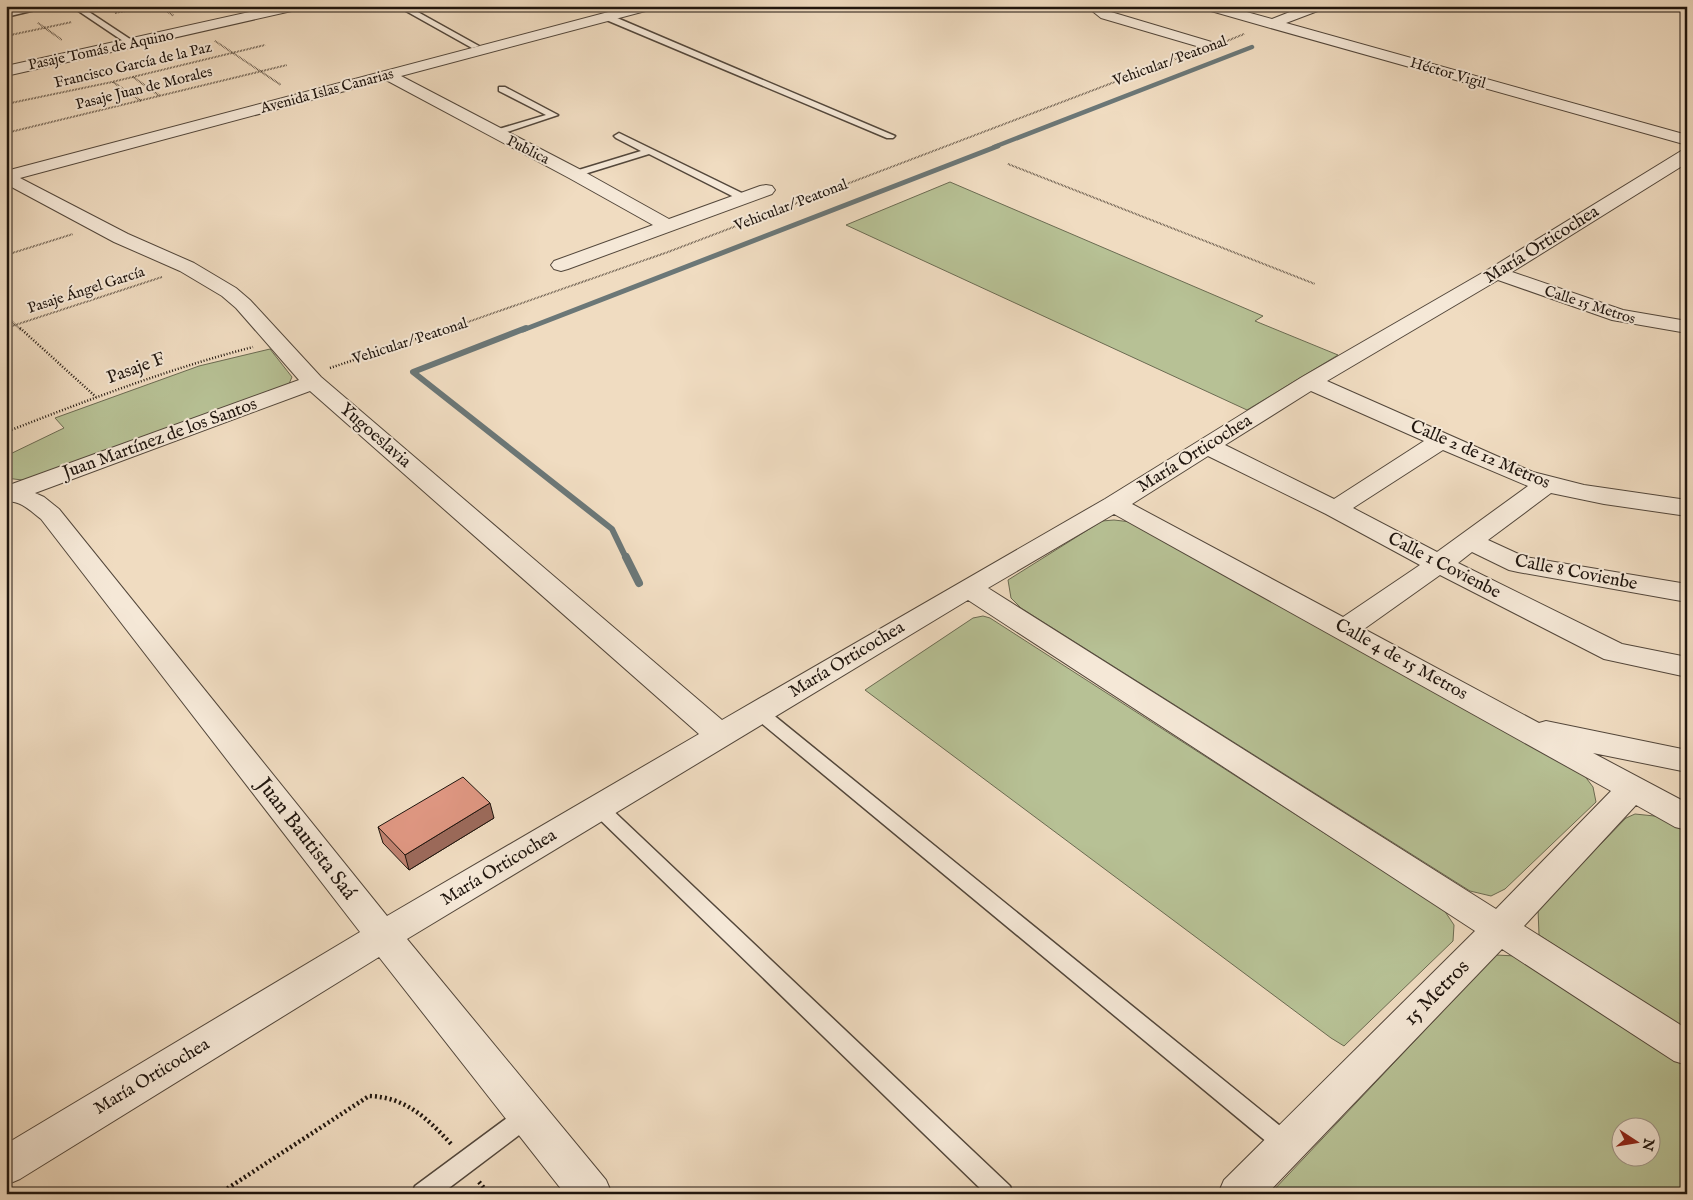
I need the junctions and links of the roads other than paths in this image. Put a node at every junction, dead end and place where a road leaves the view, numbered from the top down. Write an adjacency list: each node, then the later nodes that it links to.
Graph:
1 (48, 6): 9 (lane)
2 (75, 6): 12 (lane)
3 (296, 6): 12 (street, Pasaje Tomás de Aquino)
4 (401, 6): 13 (lane)
5 (648, 6): 10 (street, Avenida Islas Canarias)
6 (1093, 6): 14 (street)
7 (1209, 6): 11 (street, Héctor Vigil)
8 (1318, 6): 11 (street)
9 (6, 15)
10 (607, 17): 16 (street, Avenida Islas Canarias); 20 (lane)
11 (1272, 24): 21 (street, Héctor Vigil)
12 (132, 43): 15 (street, Pasaje Tomás de Aquino)
13 (476, 46)
14 (1210, 46)
15 (6, 71)
16 (388, 75): 18 (street, Publica); 25 (street, Avenida Islas Canarias)
17 (502, 89): 18 (lane)
18 (495, 132): 24 (street, Publica)
19 (619, 136): 22 (lane)
20 (890, 136)
21 (1687, 140)
22 (650, 151): 24 (lane); 27 (lane)
23 (1687, 155): 30 (street, María Orticochea)
24 (575, 174): 28 (street, Publica)
25 (6, 176): 32 (street, Yugoeslavia)
26 (766, 190): 27 (street)
27 (744, 198): 28 (street)
28 (668, 226): 29 (street)
29 (561, 265)
30 (1496, 273): 31 (street, Calle 15 Metros); 33 (street, María Orticochea)
31 (1687, 327)
32 (310, 379): 37 (street, Juan Martínez de los Santos); 49 (street, Yugoeslavia)
33 (1310, 382): 34 (street, Calle 2 de 12 Metros); 35 (street, María Orticochea)
34 (1442, 440): 36 (street, Calle 2 de 12 Metros); 40 (street)
35 (1207, 446): 38 (street, María Orticochea); 40 (street, Calle 1 Covienbe)
36 (1545, 484): 39 (street, Calle 2 de 12 Metros); 41 (street)
37 (9, 492): 55 (street, Juan Bautista Saá)
38 (1114, 504): 43 (street, María Orticochea); 45 (street, Calle 4 de 15 Metros)
39 (1687, 508)
40 (1335, 509): 42 (street, Calle 1 Covienbe)
41 (1469, 541): 42 (street); 44 (street, Calle 8 Covienbe)
42 (1439, 564): 45 (street); 46 (street, Calle 1 Covienbe)
43 (968, 588): 47 (street, María Orticochea); 54 (street)
44 (1687, 593)
45 (1345, 629): 48 (street, Calle 4 de 15 Metros)
46 (1687, 667)
47 (760, 713): 49 (street, María Orticochea); 58 (lane)
48 (1522, 727): 50 (street); 51 (street, Calle 4 de 15 Metros)
49 (720, 735): 52 (street, María Orticochea)
50 (1687, 761)
51 (1632, 789): 53 (street, Calle 4 de 15 Metros); 54 (street, 15 Metros)
52 (599, 808): 55 (street, María Orticochea); 62 (lane)
53 (1687, 818)
54 (1500, 928): 56 (street); 58 (street, 15 Metros)
55 (383, 936): 57 (street, Juan Bautista Saá); 59 (street, María Orticochea)
56 (1687, 1049)
57 (528, 1116): 60 (lane); 61 (street, Juan Bautista Saá)
58 (1287, 1145): 63 (street, 15 Metros)
59 (6, 1166)
60 (424, 1194)
61 (591, 1194)
62 (1002, 1194)
63 (1239, 1194)

